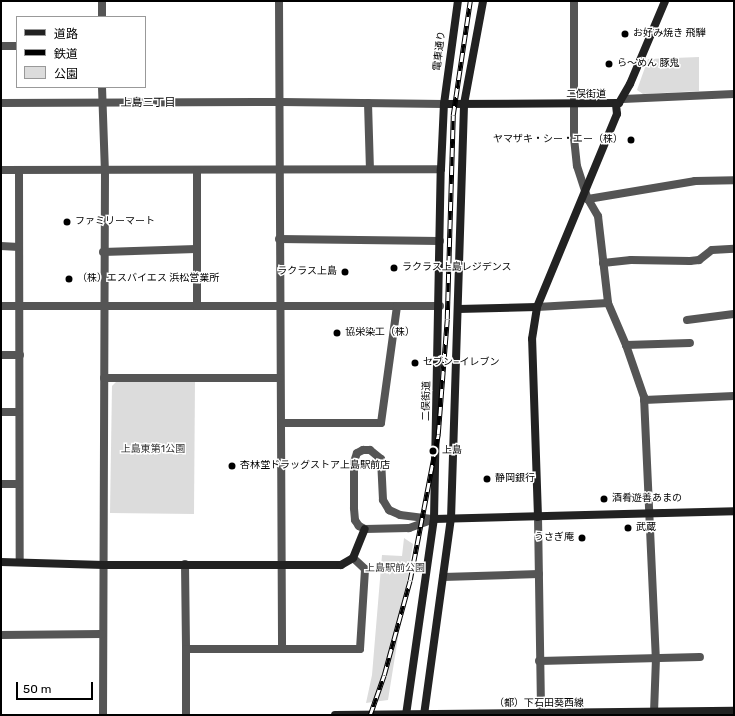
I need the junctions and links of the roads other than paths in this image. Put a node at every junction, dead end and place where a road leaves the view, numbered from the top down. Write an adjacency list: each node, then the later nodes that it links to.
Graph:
1 (102, 1): 7 (street)
2 (279, 1): 13 (street)
3 (458, 1): 17 (street, 電車通り)
4 (482, 1): 18 (street)
5 (574, 1): 20 (street)
6 (666, 1): 12 (street)
7 (102, 16)
8 (1, 46): 9 (street)
9 (16, 46)
10 (102, 88): 15 (street)
11 (734, 94): 12 (street)
12 (623, 99): 19 (street, 二俣街道)
13 (281, 102): 15 (street); 16 (street); 27 (street)
14 (1, 103): 15 (street)
15 (102, 103): 25 (street)
16 (368, 103): 17 (street); 21 (street)
17 (444, 104): 18 (street, 二俣街道); 22 (street, 二俣街道)
18 (464, 104): 20 (street, 二俣街道); 47 (street)
19 (616, 104): 20 (street, 二俣街道); 29 (street)
20 (574, 105): 29 (street)
21 (370, 169): 22 (street); 27 (street)
22 (441, 169): 31 (street, 二俣街道)
23 (1, 170): 24 (street)
24 (19, 170): 25 (street); 33 (street)
25 (105, 171): 26 (street); 36 (street)
26 (197, 171): 27 (street); 34 (street)
27 (279, 171): 30 (street)
28 (734, 180): 29 (street)
29 (586, 195): 37 (street); 46 (street)
30 (279, 239): 31 (street); 43 (street)
31 (440, 241): 45 (street, 二俣街道)
32 (1, 246): 33 (street)
33 (19, 246): 40 (street)
34 (196, 249): 36 (street); 42 (street)
35 (734, 249): 37 (street)
36 (103, 252): 41 (street)
37 (603, 263): 38 (street)
38 (608, 303): 46 (street); 51 (street)
39 (1, 306): 40 (street)
40 (18, 306): 41 (street); 53 (street)
41 (103, 306): 42 (street); 54 (street)
42 (197, 306): 43 (street)
43 (280, 306): 44 (street); 55 (street)
44 (397, 306): 45 (street); 60 (street)
45 (440, 306): 66 (street, 二俣街道)
46 (537, 307): 47 (street); 65 (street)
47 (458, 309): 67 (street)
48 (734, 314): 49 (street)
49 (687, 320)
50 (690, 343): 51 (street)
51 (626, 345): 57 (street)
52 (1, 355): 53 (street)
53 (20, 355): 59 (street)
54 (104, 378): 55 (street); 74 (street)
55 (280, 378): 60 (street)
56 (734, 396): 57 (street)
57 (644, 400): 64 (street)
58 (1, 412): 59 (street)
59 (19, 412): 62 (street)
60 (281, 423): 73 (street)
61 (1, 484): 62 (street)
62 (19, 484): 71 (street)
63 (734, 511): 64 (street)
64 (647, 513): 65 (street); 82 (street)
65 (538, 517): 67 (street); 75 (street)
66 (434, 519): 67 (street); 68 (street); 68 (street); 86 (street, 二俣街道)
67 (451, 519): 76 (street)
68 (364, 529): 69 (street)
69 (353, 558): 73 (street); 80 (street)
70 (1, 562): 71 (street)
71 (20, 562): 74 (street)
72 (185, 564): 73 (street); 74 (street); 79 (street)
73 (282, 564): 80 (street)
74 (104, 565): 78 (street)
75 (539, 574): 76 (street); 83 (street)
76 (443, 577): 87 (street)
77 (1, 634): 78 (street)
78 (102, 634): 89 (street)
79 (186, 649): 80 (street); 90 (street)
80 (282, 649)
81 (700, 657): 82 (street)
82 (656, 658): 83 (street); 85 (street)
83 (539, 661): 88 (street)
84 (734, 711): 85 (street, （都）下石田葵西線)
85 (654, 712): 88 (street, （都）下石田葵西線)
86 (406, 714): 87 (street, （都）下石田葵西線); 91 (street)
87 (424, 714): 88 (street, （都）下石田葵西線)
88 (541, 714)
89 (103, 715)
90 (186, 715)
91 (335, 715)

